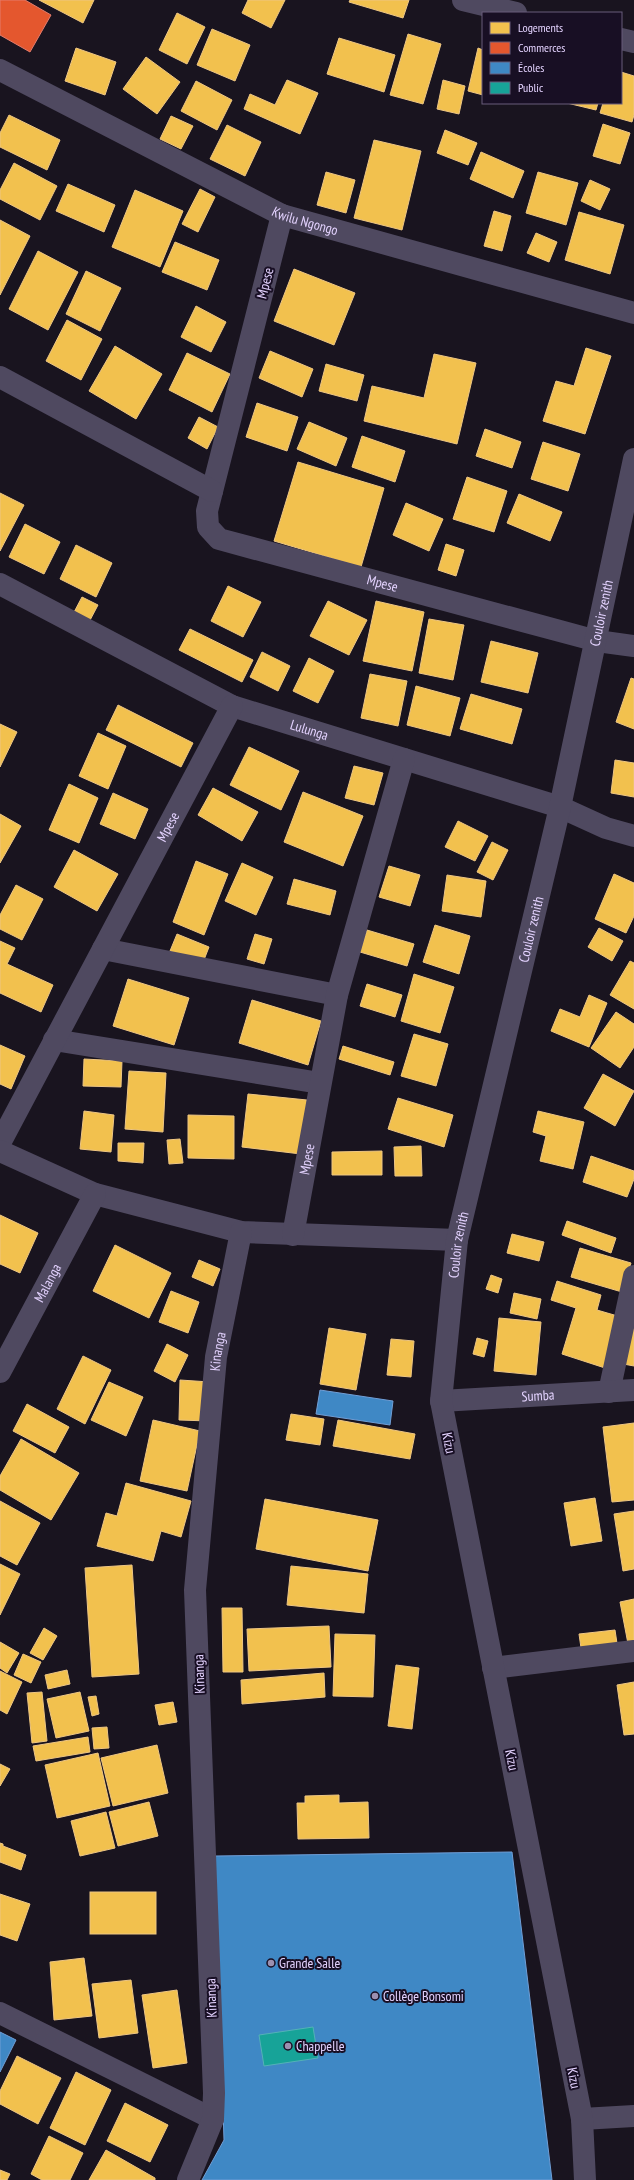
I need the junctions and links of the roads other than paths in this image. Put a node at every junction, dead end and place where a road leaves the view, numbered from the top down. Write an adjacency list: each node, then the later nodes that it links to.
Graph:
1 (463, 0): 2 (street)
2 (512, 12)
3 (622, 39): 4 (street)
4 (634, 42)
5 (0, 70): 6 (street, Kwilu Ngongo)
6 (282, 215): 7 (street, Kwilu Ngongo); 10 (street, Mpese)
7 (634, 313)
8 (0, 377): 10 (street)
9 (634, 459): 12 (street, Couloir zenith)
10 (212, 491): 12 (street, Mpese)
11 (0, 584): 14 (street, Lulunga)
12 (597, 641): 13 (street, Mpese); 16 (street, Couloir zenith)
13 (634, 646)
14 (232, 706): 15 (street, Lulunga); 18 (street, Mpese)
15 (404, 759): 16 (street, Lulunga); 19 (street, Mpese)
16 (560, 807): 17 (street, Lulunga); 27 (street, Couloir zenith)
17 (634, 836)
18 (103, 949): 19 (street); 20 (street, Mpese)
19 (337, 995): 21 (street, Mpese)
20 (54, 1040): 21 (street); 22 (street, Mpese)
21 (320, 1083): 26 (street, Mpese)
22 (0, 1142)
23 (0, 1151): 24 (street)
24 (96, 1194): 25 (street); 29 (street, Malanga)
25 (241, 1232): 26 (street); 37 (street, Kinanga)
26 (293, 1235): 27 (street)
27 (457, 1240): 32 (street, Couloir zenith)
28 (634, 1276): 31 (street)
29 (0, 1372)
30 (634, 1390): 31 (street, Sumba)
31 (609, 1392): 32 (street, Sumba)
32 (441, 1402): 34 (street, Kizu)
33 (634, 1651): 34 (street)
34 (493, 1668): 38 (street, Kizu)
35 (0, 2013): 37 (street)
36 (634, 2116): 38 (street)
37 (213, 2119): 39 (street, Kinanga)
38 (582, 2120): 40 (street, Kizu)
39 (188, 2180)
40 (586, 2180)

